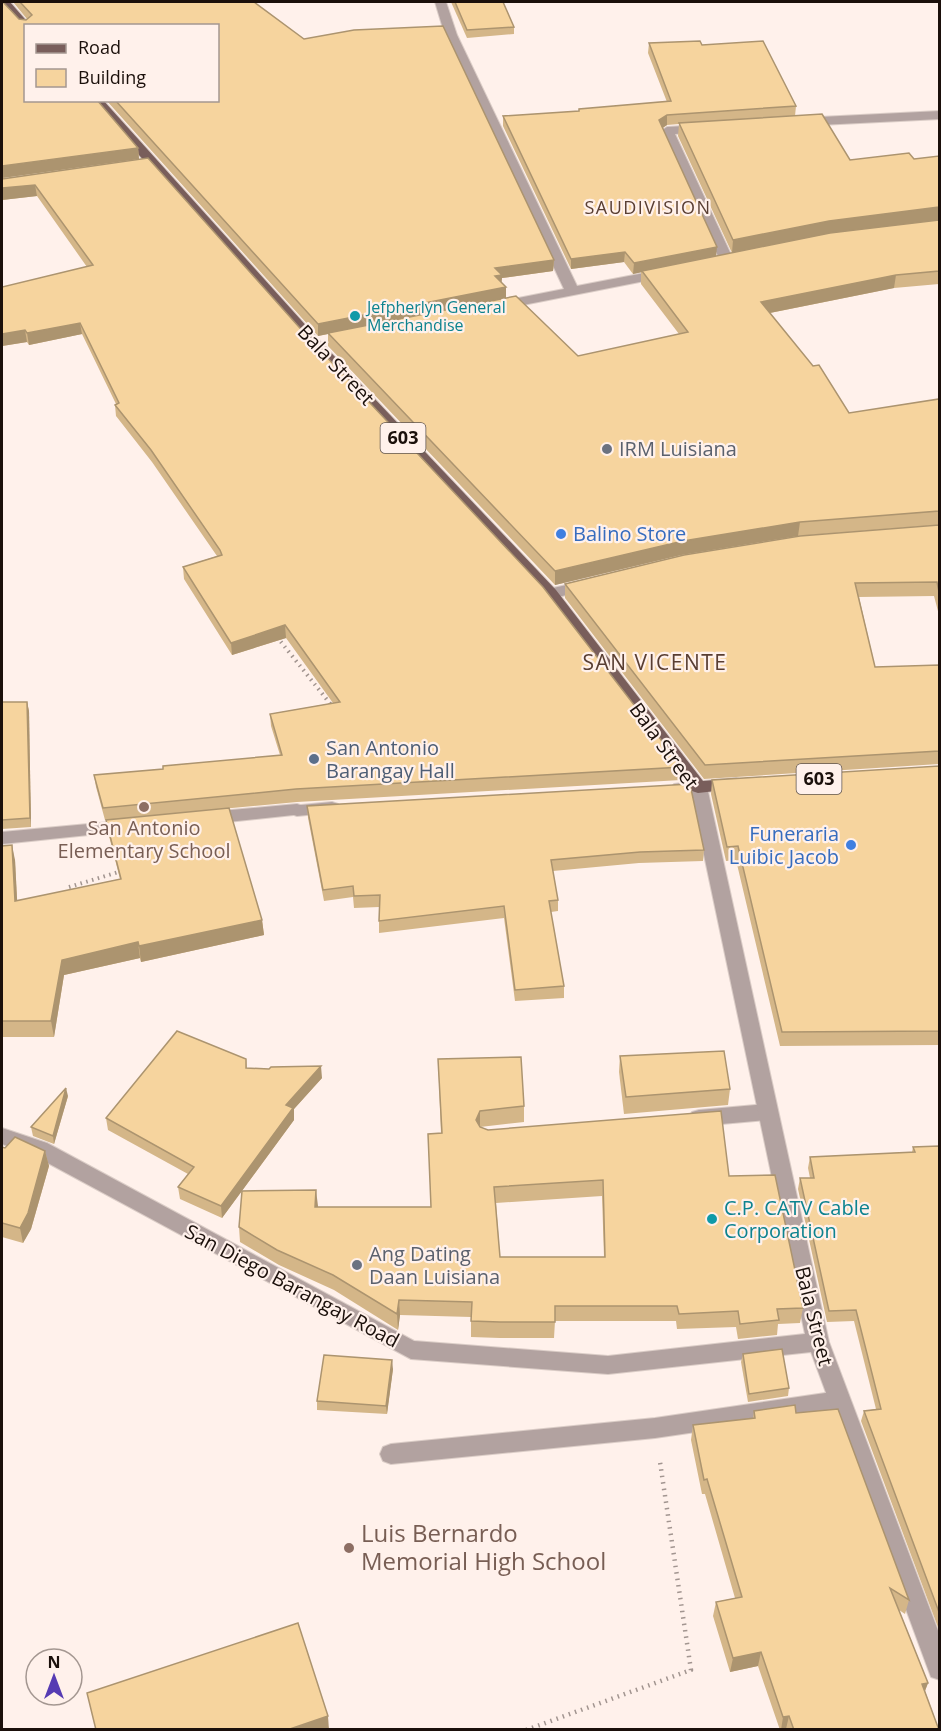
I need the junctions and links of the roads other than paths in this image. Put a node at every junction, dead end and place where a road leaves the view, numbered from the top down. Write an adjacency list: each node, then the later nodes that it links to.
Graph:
1 (4, 2): 3 (main road)
2 (440, 2): 10 (street)
3 (24, 24)
4 (98, 102): 8 (main road, Bala Street / 603)
5 (939, 115): 6 (street)
6 (785, 123)
7 (714, 128): 10 (street)
8 (154, 163): 9 (street); 13 (main road, Bala Street / 603)
9 (131, 166)
10 (572, 291): 11 (street)
11 (478, 310)
12 (605, 581): 13 (street)
13 (550, 594): 15 (main road, Bala Street / 603)
14 (755, 783): 15 (main road)
15 (698, 787): 16 (street); 21 (street, Bala Street)
16 (662, 789)
17 (344, 807): 18 (street)
18 (190, 820)
19 (143, 825): 20 (street)
20 (2, 838)
21 (768, 1112): 22 (street); 24 (street, Bala Street)
22 (675, 1120)
23 (2, 1136): 24 (street, San Diego Barangay Road)
24 (818, 1342): 25 (street, Bala Street)
25 (839, 1401): 26 (street); 27 (street, Bala Street)
26 (391, 1454)
27 (939, 1669)

